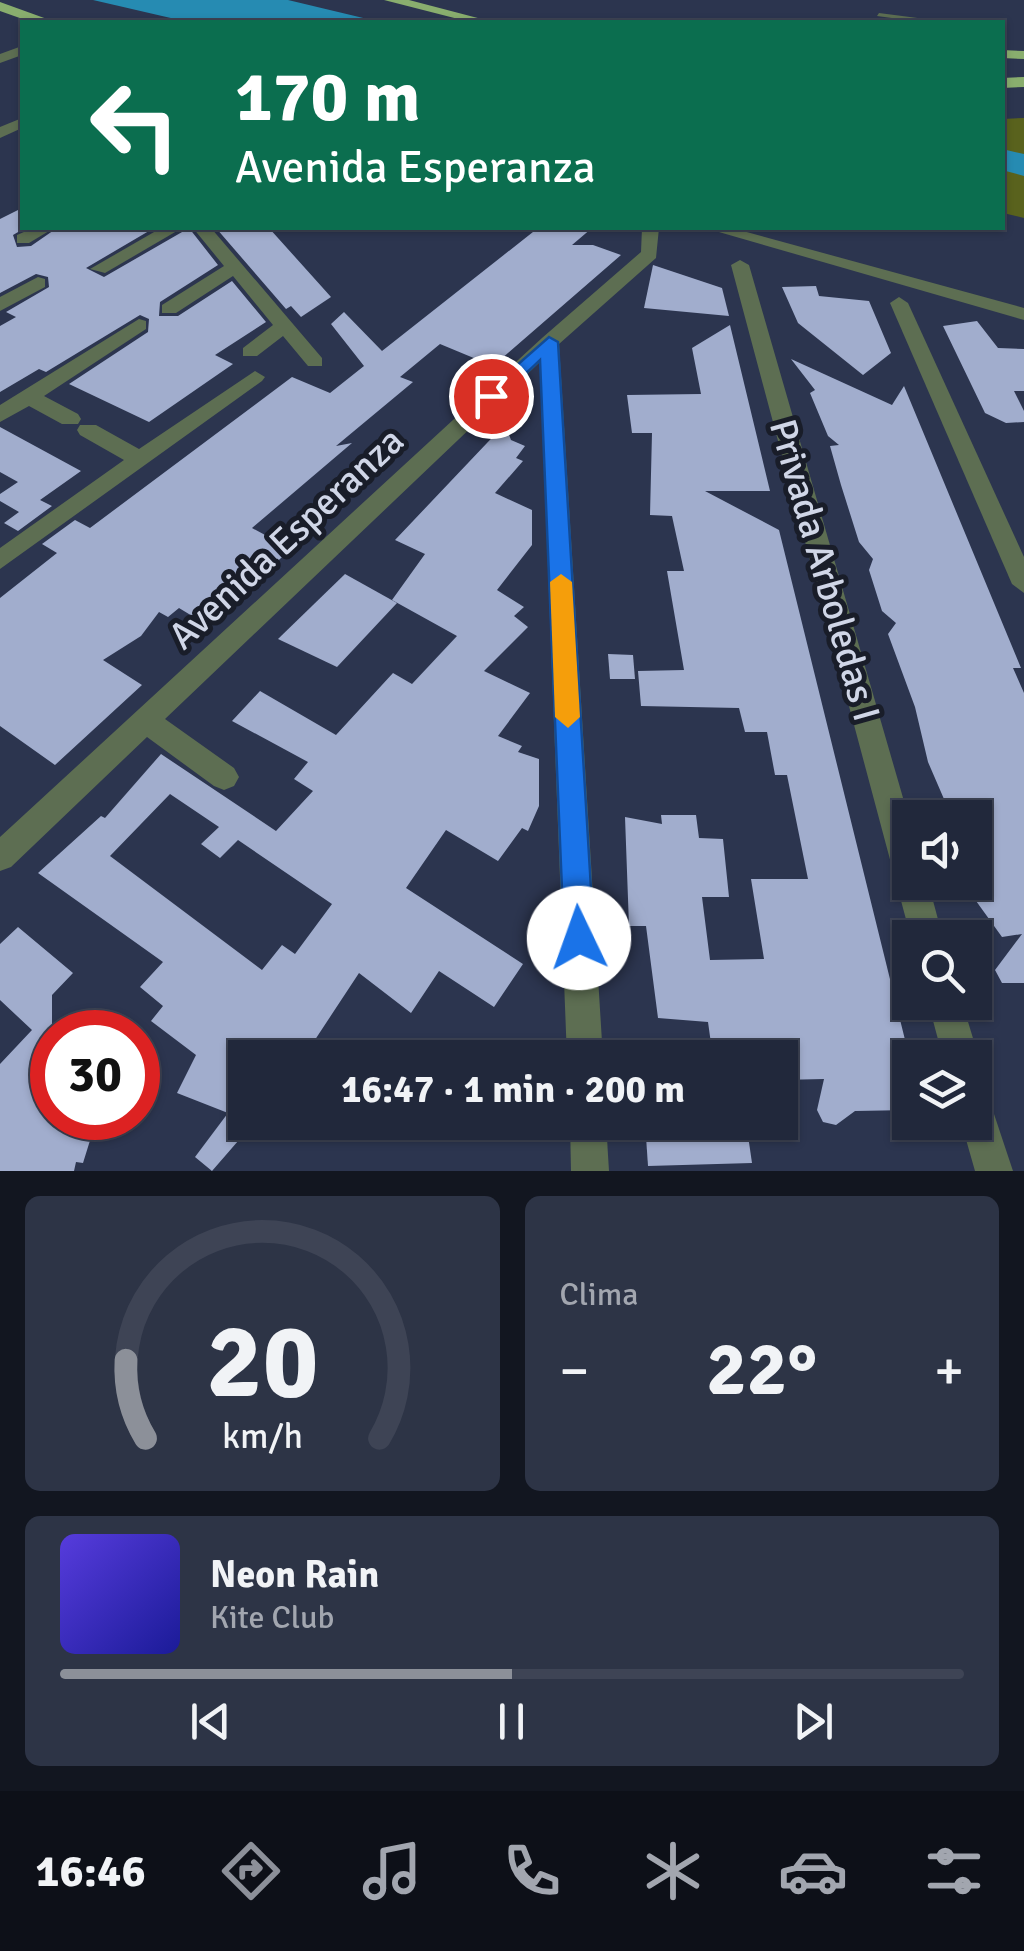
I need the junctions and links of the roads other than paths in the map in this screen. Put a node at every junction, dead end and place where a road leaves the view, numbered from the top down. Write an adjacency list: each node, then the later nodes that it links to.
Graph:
1 (391, 0): 6 (highway)
2 (437, 0): 7 (highway)
3 (0, 6): 5 (highway)
4 (879, 15): 8 (lane)
5 (20, 18)
6 (478, 20)
7 (482, 20)
8 (918, 20)
9 (40, 230): 14 (street)
10 (168, 230): 17 (street)
11 (204, 230): 16 (street)
12 (650, 230): 25 (street, Avenida Esperanza)
13 (721, 230): 22 (street)
14 (23, 239)
15 (740, 265): 36 (street, Privada Arboledas I)
16 (236, 266): 21 (street); 24 (street)
17 (99, 269)
18 (38, 283): 20 (street)
19 (898, 304): 33 (street)
20 (0, 305)
21 (169, 309)
22 (1024, 314)
23 (139, 325): 29 (street)
24 (284, 326): 26 (street); 27 (street)
25 (549, 342): 34 (street, Avenida Esperanza); 38 (street)
26 (250, 352)
27 (315, 362)
28 (255, 377): 31 (street)
29 (29, 396): 30 (street); 31 (street)
30 (0, 415)
31 (140, 459): 32 (street)
32 (0, 560)
33 (1024, 584)
34 (146, 721): 35 (street); 37 (street, Avenida Esperanza)
35 (224, 777)
36 (892, 811)
37 (0, 857)
38 (584, 1040)
39 (589, 1140): 41 (street)
40 (984, 1140): 42 (street)
41 (590, 1171)
42 (994, 1171)

